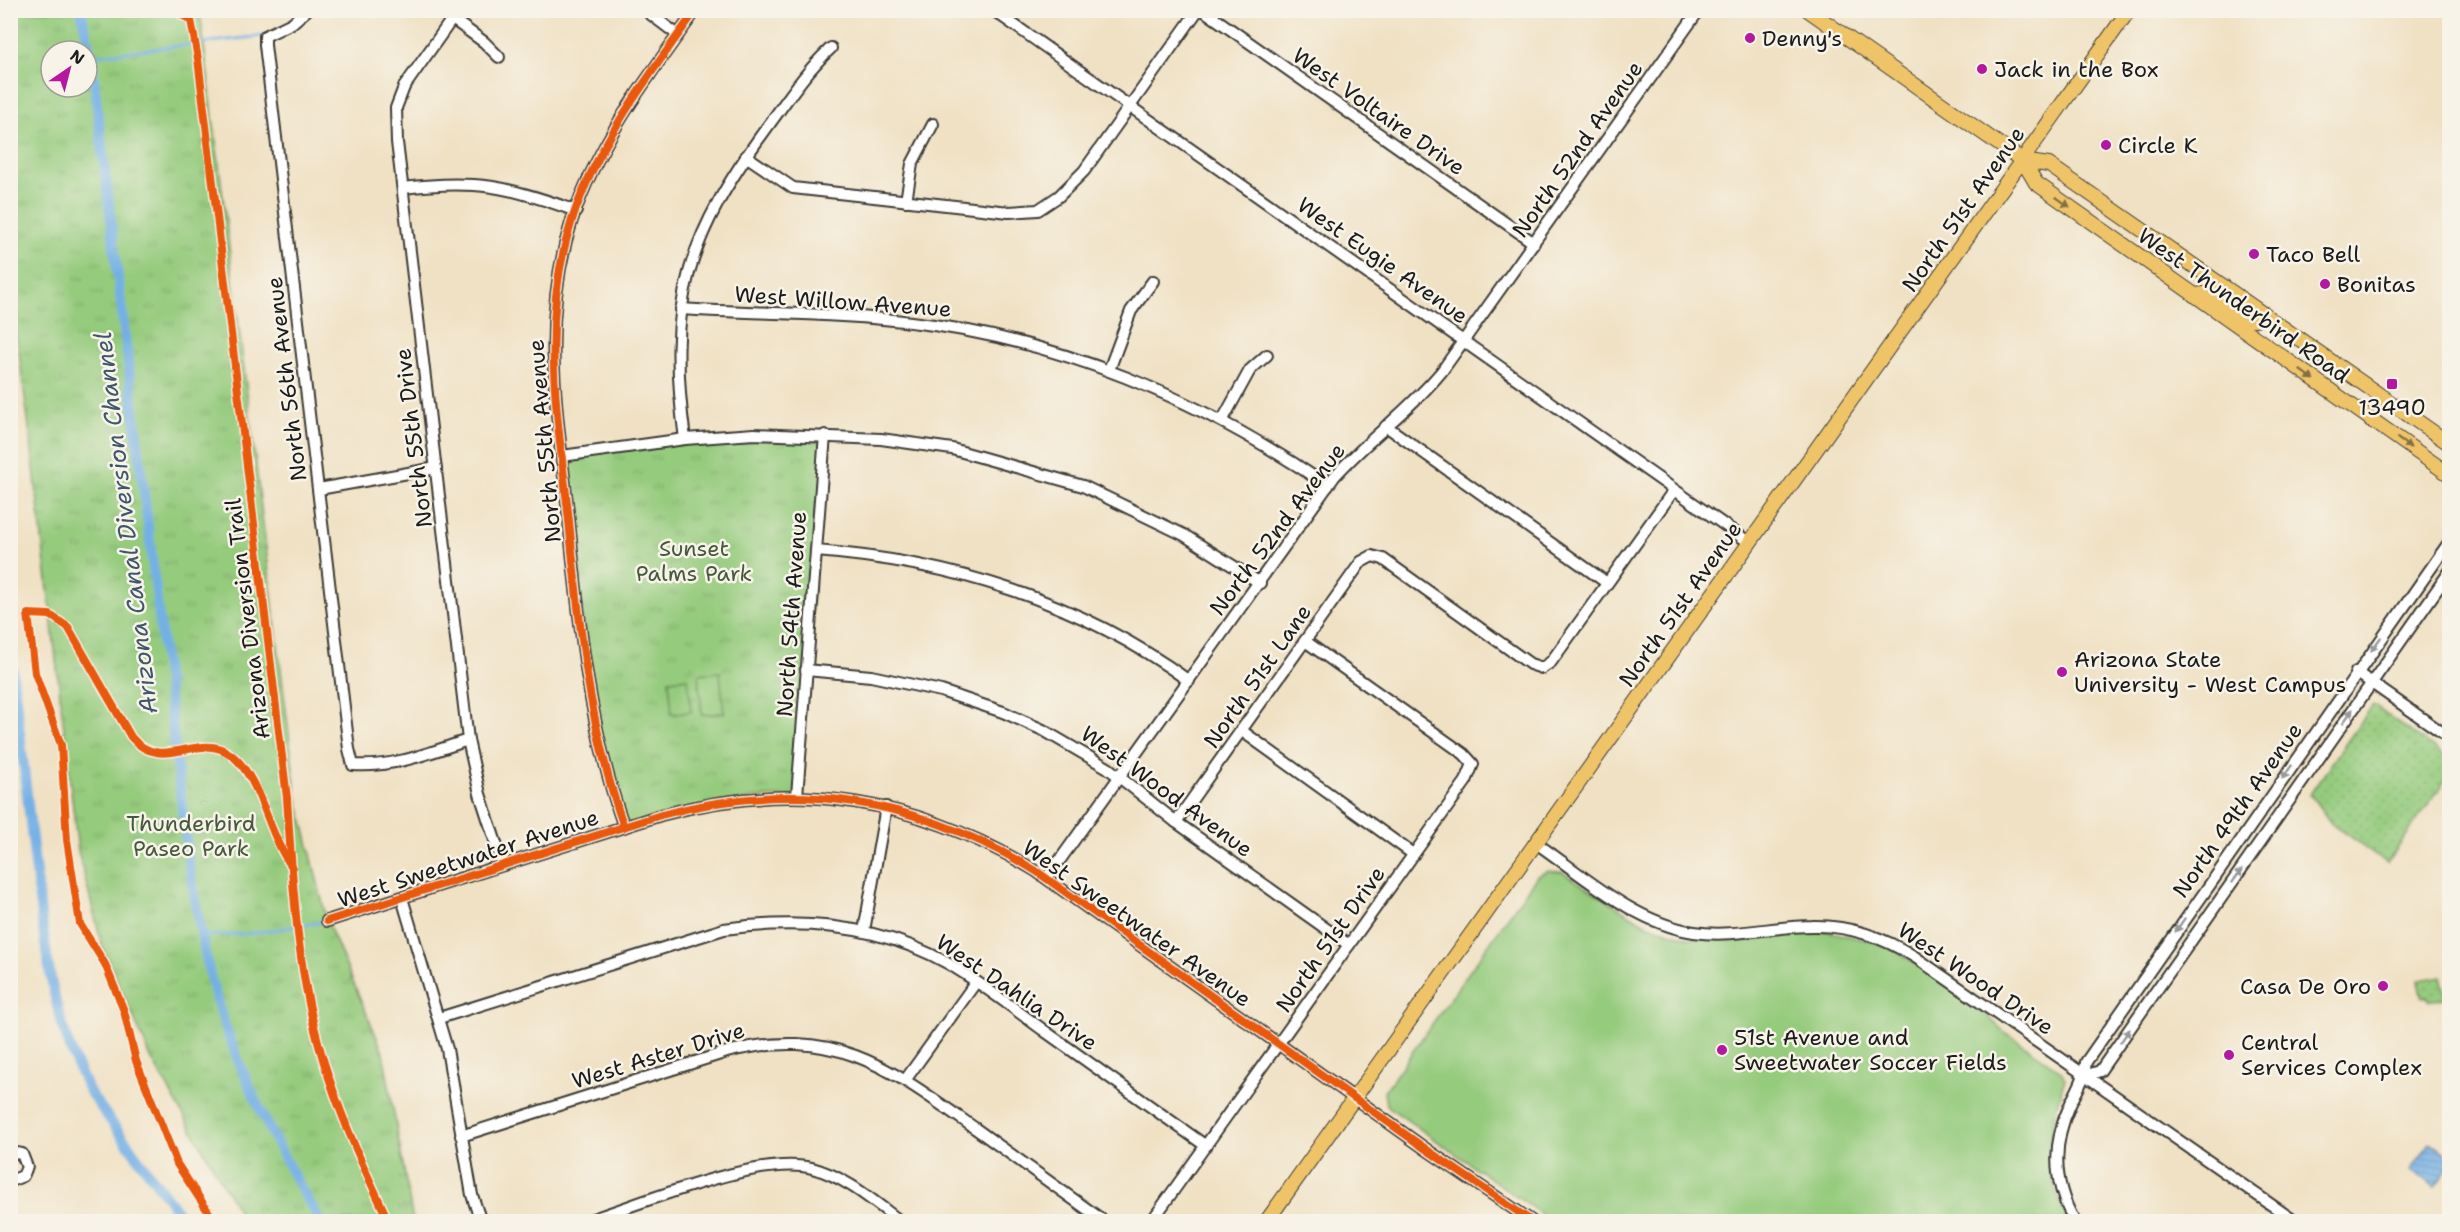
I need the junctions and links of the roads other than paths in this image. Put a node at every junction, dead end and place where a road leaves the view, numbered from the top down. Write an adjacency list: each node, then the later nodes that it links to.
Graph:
1 (307, 10): 40 (street, North 56th Avenue)
2 (440, 10): 10 (street)
3 (645, 10): 11 (street)
4 (696, 10): 11 (street, North 55th Avenue)
5 (993, 10): 14 (street, West Eugie Avenue)
6 (1201, 10): 14 (street); 21 (street, West Voltaire Drive)
7 (1700, 10): 21 (street, North 52nd Avenue)
8 (1808, 10): 17 (main road, West Thunderbird Road)
9 (2129, 10): 17 (main road, North 51st Avenue)
10 (452, 19): 13 (street); 18 (street, North 55th Drive)
11 (678, 34): 20 (street, North 55th Avenue)
12 (831, 48): 16 (street)
13 (499, 57)
14 (1130, 107): 19 (street); 26 (street, West Eugie Avenue)
15 (933, 124): 19 (street)
16 (746, 156): 19 (street); 24 (street)
17 (2023, 160): 23 (main road, West Thunderbird Road, one-way to 23); 25 (main road, West Thunderbird Road); 43 (main road, North 51st Avenue)
18 (403, 188): 20 (street); 37 (street, North 55th Drive)
19 (906, 201)
20 (576, 211): 36 (street, North 55th Avenue)
21 (1534, 243): 26 (street, North 52nd Avenue)
22 (1153, 281): 28 (street)
23 (2194, 295): 25 (main road); 30 (main road, West Thunderbird Road, one-way to 30)
24 (681, 309): 28 (street, West Willow Avenue); 34 (street)
25 (2265, 314): 29 (main road, West Thunderbird Road)
26 (1464, 341): 32 (street, North 52nd Avenue); 41 (street, West Eugie Avenue)
27 (1267, 355): 31 (street)
28 (1109, 370): 31 (street, West Willow Avenue)
29 (2348, 373): 30 (main road); 35 (main road, West Thunderbird Road)
30 (2334, 394): 38 (main road, West Thunderbird Road, one-way to 38)
31 (1222, 421): 39 (street, West Willow Avenue)
32 (1386, 426): 39 (street, North 52nd Avenue); 47 (street)
33 (825, 435): 34 (street); 44 (street, North 54th Avenue); 46 (street)
34 (685, 439): 36 (street)
35 (2450, 444)
36 (562, 456): 60 (street, North 55th Avenue)
37 (436, 468): 40 (street); 55 (street, North 55th Drive)
38 (2450, 475)
39 (1328, 486): 46 (street, North 52nd Avenue)
40 (319, 489): 55 (street, North 56th Avenue)
41 (1674, 490): 43 (street, West Eugie Avenue); 47 (street)
42 (2450, 541): 50 (street, North 49th Avenue, one-way to 50)
43 (1750, 543): 61 (main road, North 51st Avenue)
44 (816, 551): 49 (street, North 54th Avenue); 51 (street)
45 (2450, 571): 52 (street, North 49th Avenue)
46 (1260, 583): 51 (street, North 52nd Avenue)
47 (1607, 583): 48 (street, North 51st Lane)
48 (1305, 641): 53 (street, North 51st Lane); 62 (street, North 51st Drive)
49 (806, 670): 56 (street, West Wood Avenue); 57 (street, North 54th Avenue)
50 (2356, 672): 52 (street); 72 (street, North 49th Avenue, one-way to 72)
51 (1189, 681): 56 (street, North 52nd Avenue)
52 (2372, 683): 54 (street); 72 (street, North 49th Avenue, one-way to 52)
53 (1242, 731): 59 (street, North 51st Lane); 62 (street)
54 (2450, 738)
55 (468, 740): 63 (street, North 55th Drive)
56 (1120, 777): 59 (street, West Wood Avenue); 64 (street, North 52nd Avenue)
57 (797, 796): 58 (street, West Sweetwater Avenue); 60 (street, West Sweetwater Avenue)
58 (886, 807): 64 (street, West Sweetwater Avenue); 67 (street)
59 (1176, 822): 68 (street, West Wood Avenue)
60 (624, 827): 63 (street, West Sweetwater Avenue)
61 (1536, 843): 72 (street, West Wood Drive); 74 (main road, North 51st Avenue)
62 (1413, 854): 68 (street, North 51st Drive)
63 (503, 865): 65 (street, West Sweetwater Avenue)
64 (1047, 878): 71 (street, West Sweetwater Avenue)
65 (402, 898): 66 (street, West Sweetwater Avenue); 70 (street)
66 (327, 921)
67 (864, 931): 69 (street, West Dahlia Drive); 70 (street, West Dahlia Drive)
68 (1349, 945): 71 (street, North 51st Drive)
69 (976, 982): 73 (street); 76 (street, West Dahlia Drive)
70 (439, 1018): 75 (street)
71 (1278, 1045): 74 (street, West Sweetwater Avenue); 76 (street, North 51st Drive)
72 (2085, 1076): 86 (street, North 49th Avenue); 87 (street, West Wood Drive)
73 (906, 1079): 75 (street, West Aster Drive); 82 (street, West Aster Drive)
74 (1353, 1098): 84 (main road, North 51st Avenue); 85 (street, West Sweetwater Avenue)
75 (462, 1136): 79 (street)
76 (1206, 1146): 83 (street, North 51st Drive)
77 (10, 1152): 78 (street)
78 (10, 1181)
79 (481, 1221)
80 (583, 1221): 81 (street)
81 (902, 1221)
82 (1105, 1221)
83 (1151, 1221)
84 (1266, 1221)
85 (1533, 1221)
86 (2075, 1221)
87 (2296, 1221)

